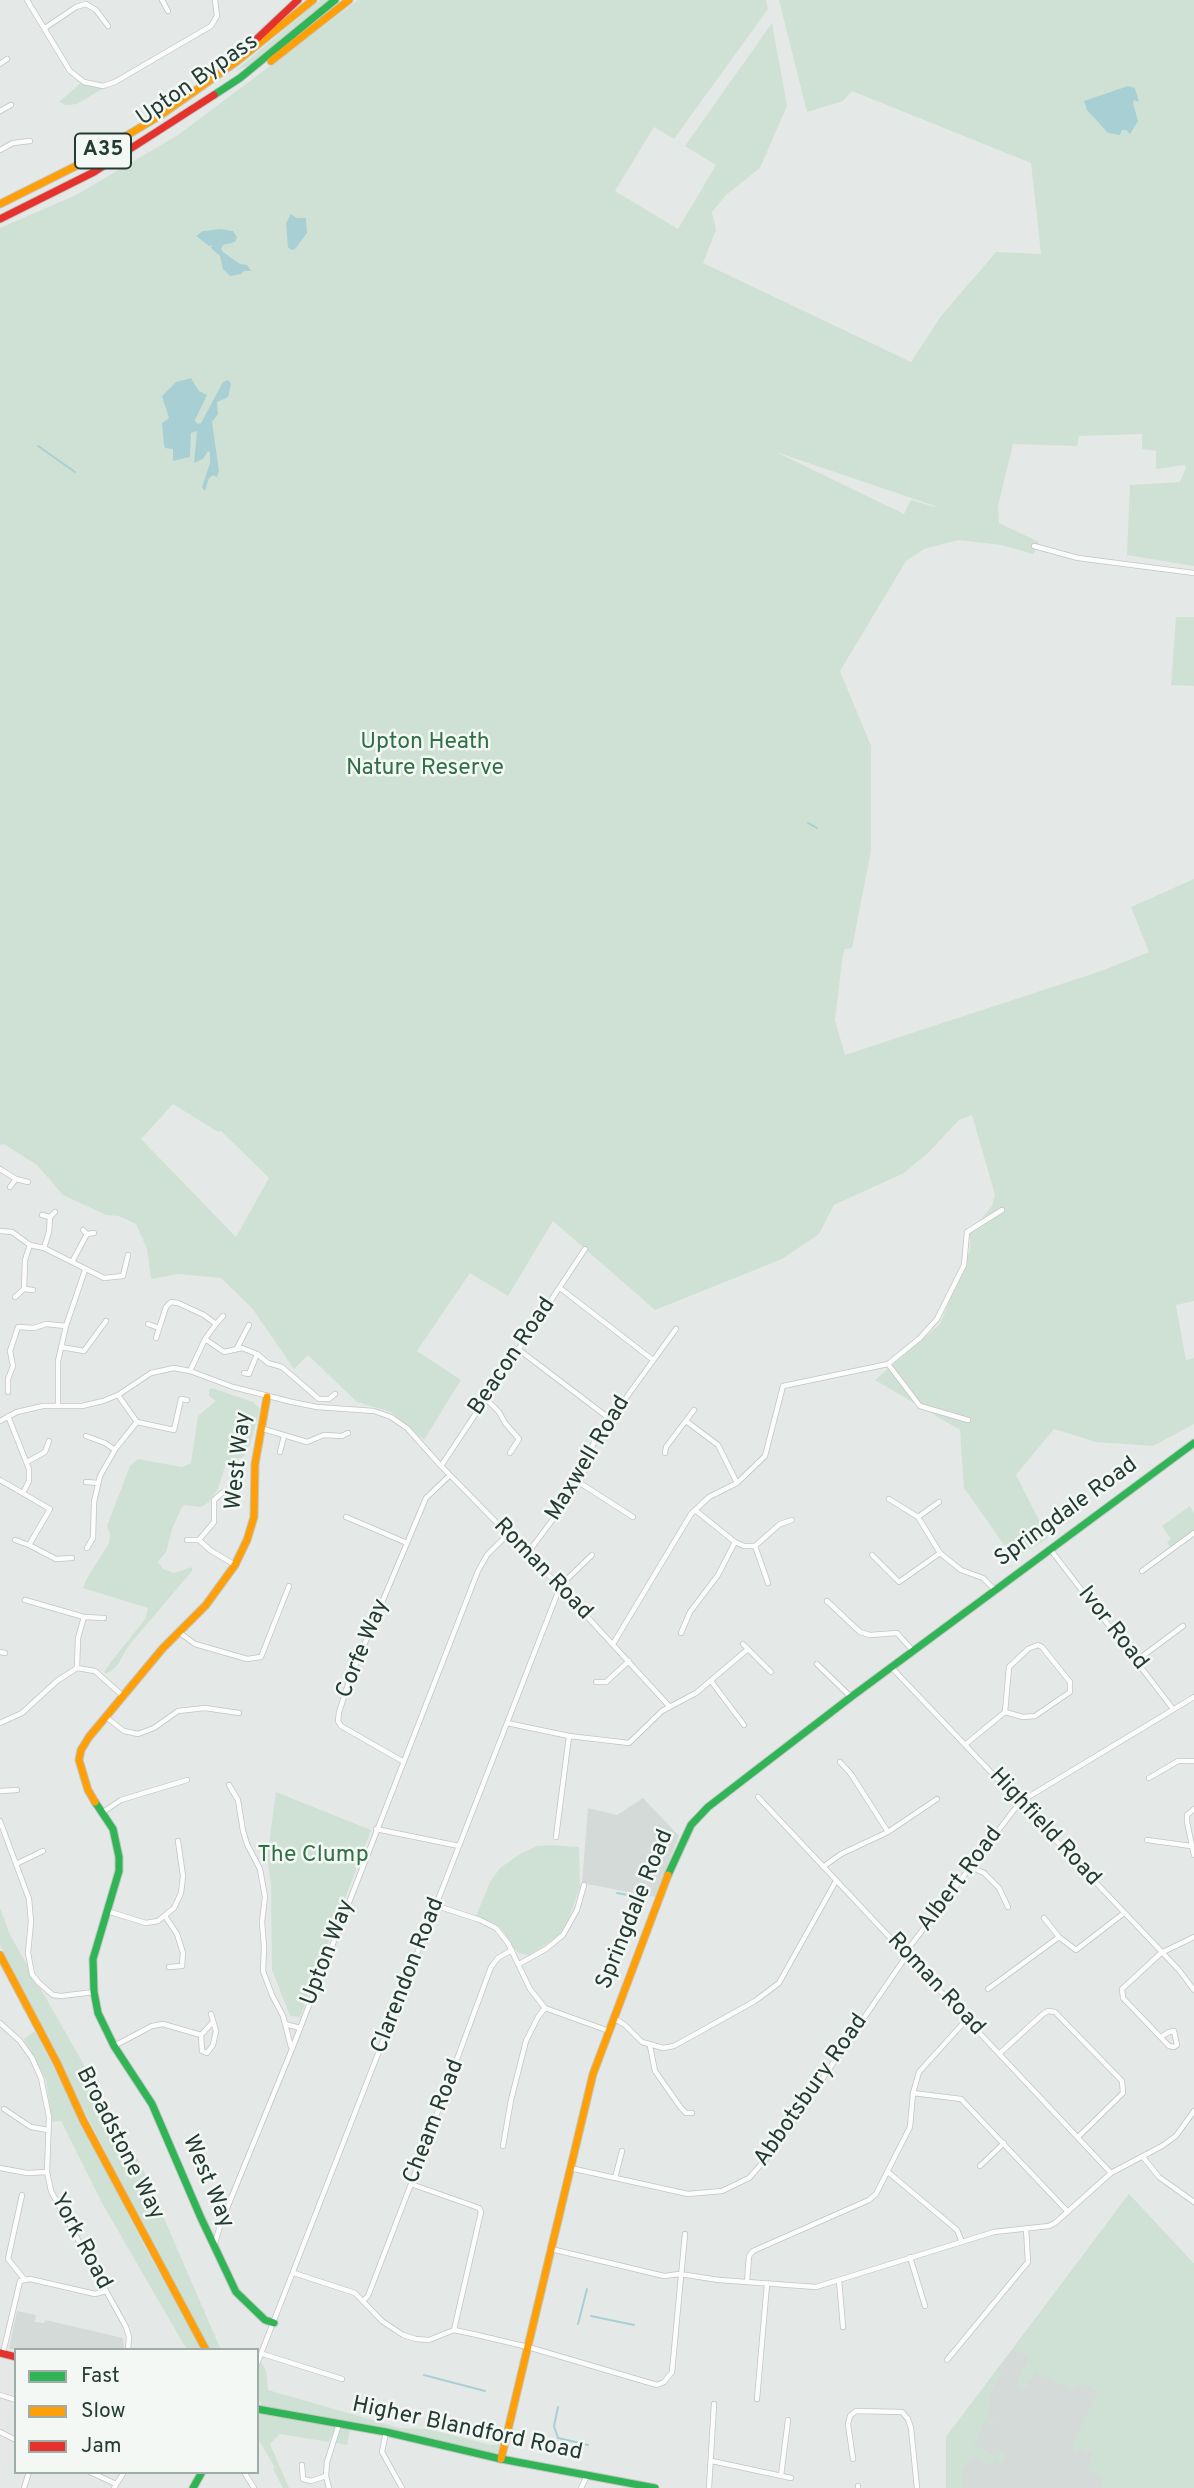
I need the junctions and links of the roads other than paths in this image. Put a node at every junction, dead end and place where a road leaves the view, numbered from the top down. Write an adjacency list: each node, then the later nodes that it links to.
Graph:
1 (27, 0): 10 (street)
2 (162, 0): 8 (street)
3 (215, 0): 10 (street)
4 (298, 0): 13 (main road, A35)
5 (313, 0): 13 (main road, Upton Bypass / A35)
6 (335, 0): 15 (main road, Upton Bypass / A35)
7 (349, 0): 15 (main road, A35)
8 (168, 11)
9 (108, 26): 10 (street)
10 (45, 28)
11 (7, 59): 12 (street)
12 (0, 64)
13 (201, 88): 19 (main road, Upton Bypass / A35)
14 (11, 105): 16 (street)
15 (197, 108): 20 (main road, Upton Bypass / A35)
16 (0, 111)
17 (30, 141): 18 (street)
18 (0, 150)
19 (0, 204)
20 (0, 219)
21 (1034, 546): 22 (street)
22 (1194, 573)
23 (0, 1169): 24 (street)
24 (16, 1179): 25 (street); 26 (street)
25 (28, 1182)
26 (10, 1187)
27 (1002, 1210): 62 (street)
28 (55, 1212): 30 (street)
29 (42, 1214): 30 (street)
30 (50, 1217): 34 (street)
31 (0, 1231): 33 (street)
32 (94, 1233): 37 (street)
33 (30, 1245): 34 (street); 40 (street)
34 (44, 1248): 37 (street)
35 (585, 1249): 39 (street, Beacon Road)
36 (128, 1255): 38 (street)
37 (72, 1262): 38 (street)
38 (85, 1270): 48 (street)
39 (559, 1287): 57 (street, Beacon Road); 61 (street)
40 (24, 1289): 41 (street); 42 (street)
41 (33, 1290)
42 (15, 1297)
43 (223, 1316): 46 (street)
44 (106, 1321): 51 (street)
45 (148, 1324): 50 (street)
46 (216, 1324): 50 (street); 54 (street)
47 (249, 1325): 56 (street)
48 (66, 1326): 55 (street); 67 (street)
49 (91, 1326): 51 (street)
50 (159, 1328): 53 (street)
51 (99, 1329): 58 (street)
52 (676, 1329): 61 (street, Maxwell Road)
53 (156, 1338)
54 (205, 1339): 56 (street); 63 (street)
55 (61, 1347): 58 (street); 75 (street)
56 (237, 1348): 59 (street)
57 (519, 1349): 73 (street, Beacon Road); 78 (street)
58 (84, 1351): 60 (street)
59 (257, 1354): 64 (street); 65 (street)
60 (84, 1358)
61 (653, 1360): 78 (street, Maxwell Road)
62 (888, 1364): 79 (street); 106 (street)
63 (190, 1371): 71 (street, Roman Road); 72 (street, Roman Road)
64 (244, 1373)
65 (298, 1379): 68 (street); 70 (street)
66 (0, 1380): 67 (street)
67 (8, 1381): 69 (street)
68 (291, 1387)
69 (8, 1392)
70 (335, 1394)
71 (118, 1395): 75 (street, Roman Road); 82 (street)
72 (267, 1396): 83 (main road, West Way); 100 (street, Roman Road)
73 (485, 1398): 96 (street); 100 (street, Beacon Road)
74 (181, 1399): 84 (street)
75 (58, 1405): 77 (street, Roman Road)
76 (694, 1410): 81 (street)
77 (8, 1416): 80 (street, Roman Road); 99 (street)
78 (610, 1419): 105 (street, Maxwell Road)
79 (968, 1420)
80 (0, 1421)
81 (686, 1421): 97 (street); 106 (street)
82 (137, 1422): 84 (street); 93 (street)
83 (260, 1428): 87 (street); 135 (main road, West Way)
84 (174, 1430): 89 (street)
85 (348, 1433): 88 (street)
86 (86, 1436): 93 (street)
87 (284, 1436): 88 (street); 95 (street)
88 (342, 1436): 92 (street)
89 (173, 1439)
90 (49, 1441): 94 (street)
91 (1194, 1443): 128 (main road, Springdale Road)
92 (343, 1445)
93 (115, 1450): 104 (street)
94 (46, 1451): 98 (street); 99 (street)
95 (280, 1452)
96 (510, 1453)
97 (665, 1453)
98 (52, 1456)
99 (27, 1462): 107 (street)
100 (441, 1466): 101 (street, Roman Road)
101 (450, 1475): 119 (street, Roman Road); 124 (street, Corfe Way)
102 (0, 1480): 107 (street)
103 (86, 1482): 104 (street)
104 (98, 1483): 127 (street)
105 (580, 1483): 115 (street); 130 (street, Maxwell Road)
106 (737, 1483): 112 (street)
107 (23, 1493): 111 (street)
108 (222, 1493): 122 (street)
109 (889, 1499): 116 (street)
110 (939, 1502): 116 (street)
111 (51, 1510): 113 (street); 125 (street)
112 (695, 1510): 123 (street); 149 (street)
113 (58, 1513)
114 (346, 1517): 124 (street)
115 (633, 1517)
116 (918, 1517): 129 (street)
117 (792, 1520): 126 (street)
118 (1194, 1533): 137 (street)
119 (508, 1534): 130 (street, Roman Road); 175 (street, Upton Way)
120 (15, 1540): 125 (street)
121 (187, 1540): 122 (street)
122 (199, 1540): 135 (street)
123 (735, 1542): 126 (street); 148 (street)
124 (407, 1544): 175 (street, Corfe Way)
125 (29, 1545): 134 (street)
126 (755, 1546): 138 (street)
127 (99, 1548)
128 (1050, 1549): 141 (main road, Springdale Road); 154 (street, Ivor Road)
129 (940, 1553): 132 (street); 141 (street)
130 (527, 1554): 140 (street, Roman Road)
131 (592, 1555): 140 (street)
132 (872, 1555)
133 (72, 1558): 134 (street)
134 (64, 1560): 136 (street)
135 (235, 1565): 147 (main road, West Way)
136 (64, 1570)
137 (1142, 1571)
138 (768, 1583)
139 (289, 1586): 147 (street)
140 (559, 1587): 149 (street, Roman Road); 170 (street, Clarendon Road)
141 (995, 1590): 152 (main road, Springdale Road)
142 (25, 1600): 144 (street)
143 (827, 1601): 152 (street)
144 (84, 1617): 145 (street); 156 (street)
145 (104, 1618)
146 (1183, 1626): 154 (street)
147 (180, 1633): 161 (main road, West Way)
148 (681, 1633)
149 (612, 1644): 153 (street, Roman Road)
150 (743, 1644): 151 (street)
151 (748, 1649): 158 (street); 159 (street)
152 (913, 1651): 157 (main road, Springdale Road)
153 (629, 1661): 160 (street); 164 (street, Roman Road)
154 (1136, 1661): 165 (street, Ivor Road)
155 (817, 1664): 163 (street)
156 (77, 1668): 161 (street); 169 (street)
157 (892, 1668): 163 (main road, Springdale Road); 173 (street, Highfield Road)
158 (771, 1672)
159 (711, 1681): 164 (street); 171 (street)
160 (596, 1682)
161 (123, 1696): 168 (main road, West Way)
162 (1194, 1697): 165 (street, Albert Road)
163 (851, 1698): 221 (main road, Springdale Road)
164 (669, 1706): 172 (street)
165 (1174, 1709): 184 (street, Albert Road)
166 (1005, 1712): 166 (street); 173 (street)
167 (238, 1713): 168 (street)
168 (106, 1717): 186 (main road, West Way)
169 (0, 1723)
170 (507, 1723): 172 (street); 193 (street, Clarendon Road)
171 (744, 1726)
172 (569, 1736): 190 (street)
173 (966, 1744): 184 (street, Highfield Road)
174 (1194, 1761): 177 (street)
175 (404, 1762): 188 (street, Upton Way)
176 (840, 1762): 189 (street)
177 (1149, 1778)
178 (187, 1779): 186 (street)
179 (229, 1785): 225 (street)
180 (17, 1790): 181 (street)
181 (0, 1791)
182 (758, 1797): 198 (street, Roman Road)
183 (937, 1799): 189 (street)
184 (1020, 1802): 199 (street, Albert Road); 205 (street, Highfield Road)
185 (1194, 1809): 194 (street)
186 (103, 1812): 204 (main road, West Way)
187 (0, 1821): 197 (street)
188 (376, 1829): 193 (street); 226 (street, Upton Way)
189 (888, 1832): 198 (street)
190 (556, 1837)
191 (1147, 1840): 194 (street)
192 (178, 1841): 206 (street)
193 (459, 1846): 202 (street, Clarendon Road)
194 (1191, 1846): 196 (street)
195 (43, 1851): 197 (street)
196 (1194, 1855)
197 (16, 1864): 218 (street)
198 (823, 1867): 200 (street, Roman Road)
199 (971, 1867): 203 (street); 212 (street, Albert Road)
200 (836, 1881): 212 (street, Roman Road); 231 (street)
201 (584, 1885): 214 (street)
202 (437, 1906): 210 (street); 263 (street, Clarendon Road)
203 (1008, 1907)
204 (107, 1911): 206 (street); 218 (main road, West Way)
205 (1124, 1913): 208 (street); 211 (street, Highfield Road)
206 (165, 1916): 215 (street)
207 (1044, 1918): 208 (street)
208 (1059, 1937): 216 (street)
209 (1194, 1937): 211 (street)
210 (512, 1950): 214 (street); 251 (street, Cheam Road)
211 (1161, 1953): 217 (street, Highfield Road); 229 (street)
212 (906, 1954): 222 (street, Roman Road); 250 (street, Abbotsbury Road)
213 (0, 1955): 277 (main road, Broadstone Way)
214 (518, 1964): 219 (street)
215 (169, 1966)
216 (988, 1989)
217 (1194, 1990)
218 (94, 1992): 230 (main road, West Way)
219 (545, 2008): 227 (street); 241 (street)
220 (211, 2014): 223 (street)
221 (614, 2018): 227 (main road, Springdale Road); 231 (street)
222 (967, 2019): 233 (street, Roman Road); 234 (street)
223 (213, 2022): 228 (street); 228 (street)
224 (0, 2023): 238 (street, York Road)
225 (285, 2024): 226 (street); 232 (street)
226 (300, 2028): 232 (street, Upton Way)
227 (609, 2031): 246 (main road, Springdale Road)
228 (201, 2035): 230 (street)
229 (1161, 2037)
230 (114, 2046): 256 (main road, West Way)
231 (650, 2046): 237 (street)
232 (292, 2049): 255 (street, Upton Way)
233 (1000, 2053): 239 (street, Roman Road); 239 (street)
234 (913, 2093): 240 (street); 248 (street)
235 (4, 2109): 238 (street)
236 (1194, 2111): 243 (street)
237 (692, 2113)
238 (48, 2130): 247 (street, York Road)
239 (1078, 2137): 249 (street, Roman Road)
240 (1004, 2143): 244 (street); 254 (street)
241 (503, 2146)
242 (622, 2151): 250 (street)
243 (1143, 2157): 249 (street); 253 (street)
244 (980, 2166)
245 (0, 2168): 247 (street)
246 (570, 2168): 250 (street, Abbotsbury Road); 261 (main road, Springdale Road)
247 (47, 2172): 269 (street, York Road)
248 (888, 2172): 259 (street); 267 (street)
249 (1111, 2173): 254 (street)
250 (615, 2178)
251 (411, 2184): 270 (street, Cheam Road); 274 (street)
252 (22, 2195): 265 (street)
253 (1194, 2202)
254 (1068, 2212): 257 (street)
255 (221, 2223): 256 (street); 260 (street, Upton Way)
256 (204, 2226): 260 (main road, West Way)
257 (1026, 2228): 259 (street); 281 (street)
258 (685, 2234): 264 (street)
259 (962, 2242): 262 (street)
260 (214, 2247): 272 (main road, West Way)
261 (551, 2249): 264 (street); 275 (main road, Springdale Road)
262 (910, 2257): 266 (street); 271 (street)
263 (294, 2273): 270 (street); 272 (street, Clarendon Road)
264 (680, 2274): 267 (street); 275 (street)
265 (24, 2279): 269 (street); 278 (street)
266 (839, 2280): 268 (street); 273 (street)
267 (747, 2282): 268 (street)
268 (767, 2284): 283 (street)
269 (106, 2291): 276 (street, York Road)
270 (364, 2300): 274 (street)
271 (925, 2306)
272 (274, 2323): 279 (street, Clarendon Road)
273 (843, 2327)
274 (454, 2330): 275 (street)
275 (528, 2347): 291 (main road, Springdale Road)
276 (128, 2348)
277 (205, 2348)
278 (1, 2353)
279 (262, 2354): 280 (street, Clarendon Road); 282 (street)
280 (259, 2360)
281 (947, 2360)
282 (342, 2379)
283 (757, 2399)
284 (259, 2404): 287 (main road, Higher Blandford Road)
285 (714, 2404): 293 (street)
286 (259, 2409): 287 (main road, Higher Blandford Road)
287 (271, 2410): 289 (main road, Higher Blandford Road)
288 (788, 2420): 298 (street)
289 (339, 2424): 290 (main road, Higher Blandford Road); 297 (street)
290 (386, 2431): 291 (main road, Higher Blandford Road); 302 (street)
291 (501, 2459): 296 (main road, Higher Blandford Road)
292 (853, 2459): 306 (street)
293 (712, 2461): 298 (street); 305 (street)
294 (302, 2465): 297 (street)
295 (94, 2474): 300 (street)
296 (588, 2475): 303 (street); 304 (main road, Higher Blandford Road)
297 (326, 2476): 301 (street)
298 (781, 2476): 299 (street)
299 (791, 2478)
300 (115, 2486)
301 (329, 2488)
302 (402, 2488)
303 (581, 2488)
304 (655, 2488)
305 (709, 2488)
306 (917, 2488)

